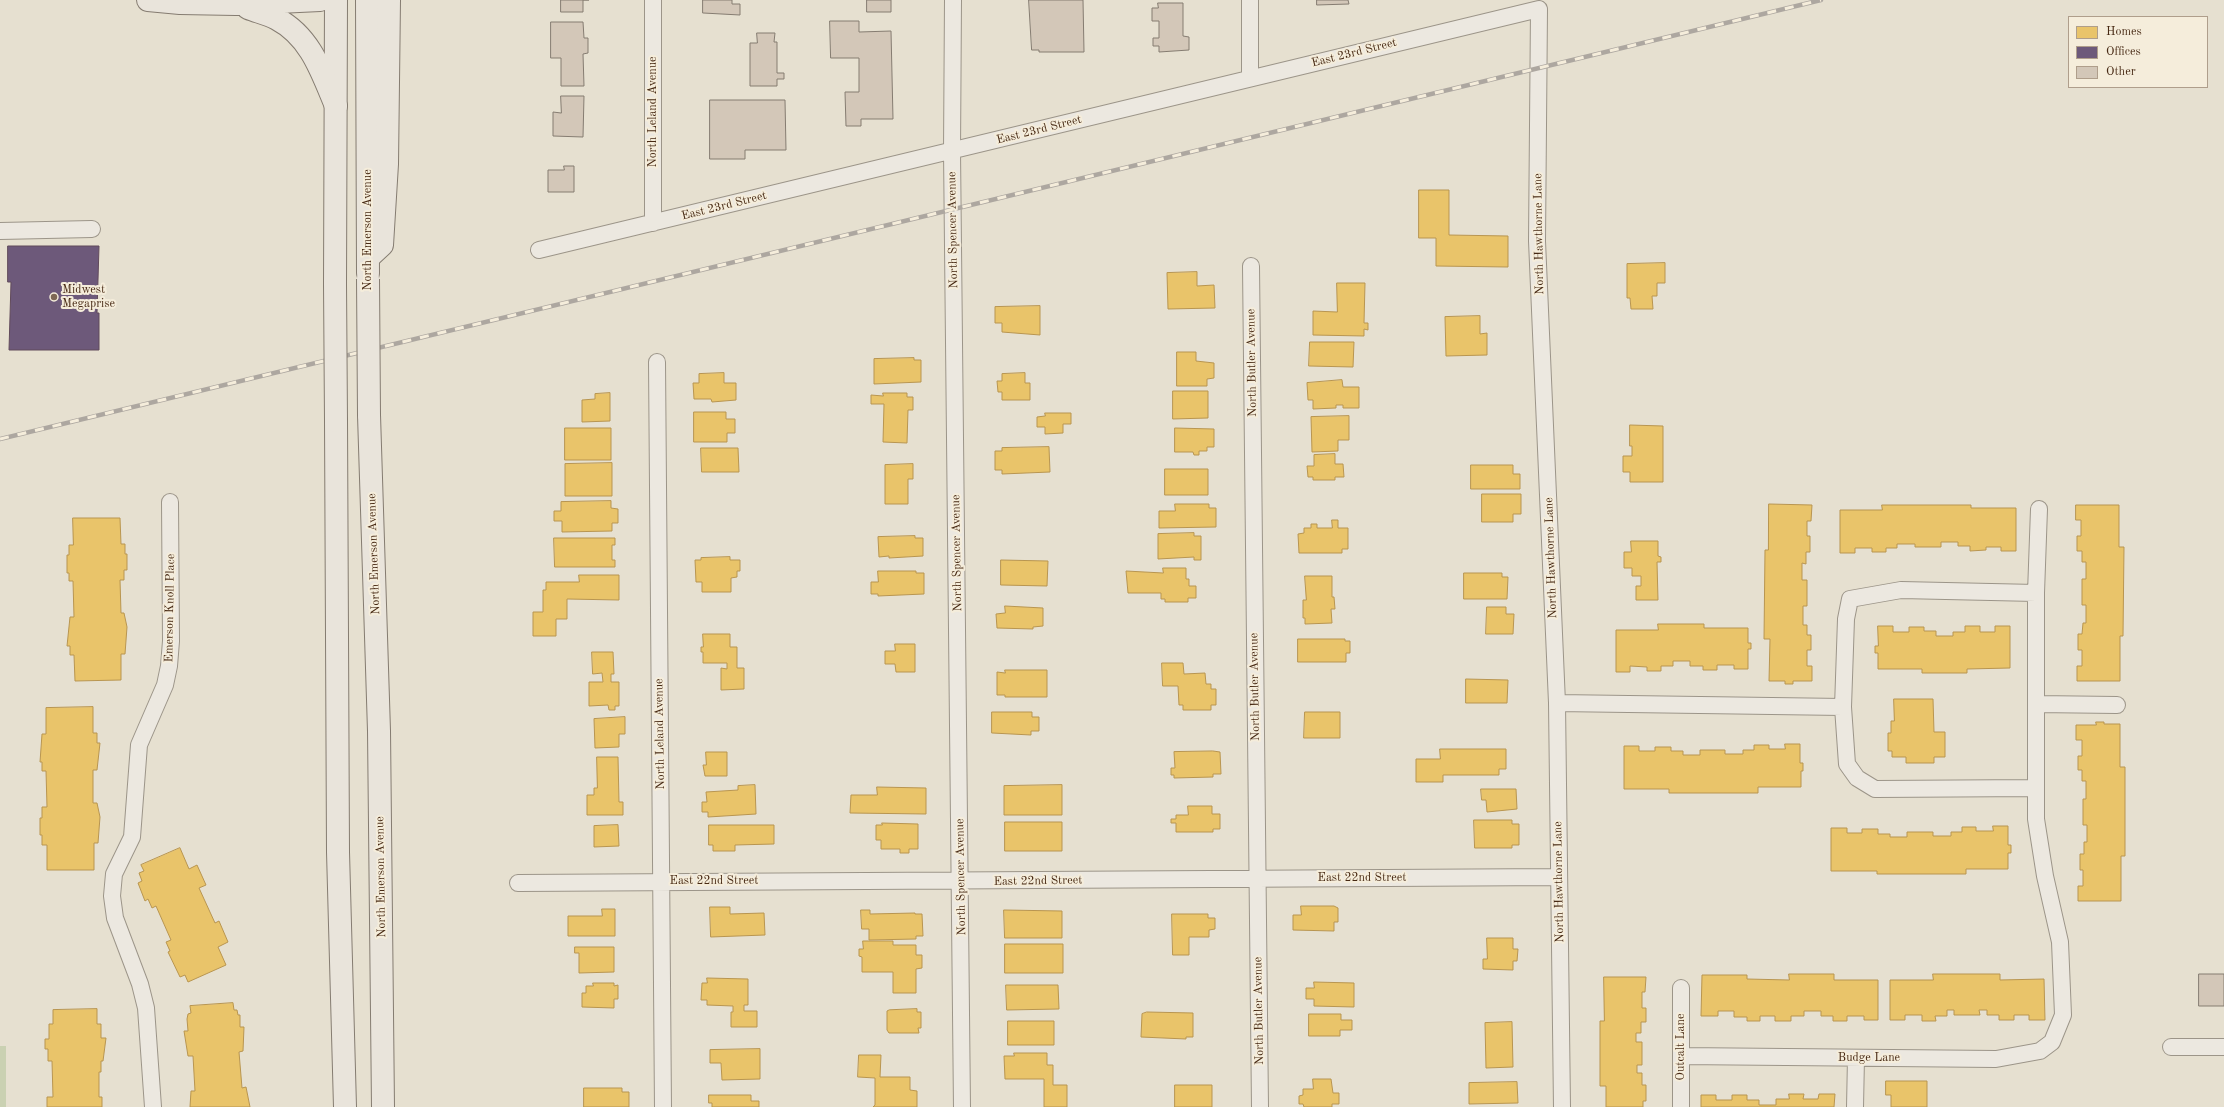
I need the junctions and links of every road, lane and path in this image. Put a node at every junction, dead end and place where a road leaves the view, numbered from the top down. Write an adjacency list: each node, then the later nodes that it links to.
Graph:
1 (148, 0): 9 (main road)
2 (320, 0): 9 (main road)
3 (336, 0): 12 (main road)
4 (367, 0): 19 (main road, North Emerson Avenue)
5 (389, 0): 19 (main road)
6 (653, 0): 14 (street, North Leland Avenue)
7 (953, 0): 13 (street, North Spencer Avenue)
8 (1250, 0): 11 (street)
9 (236, 4): 12 (main road)
10 (1539, 9): 11 (street, East 23rd Street); 24 (street, North Hawthorne Lane)
11 (1250, 78): 13 (street, East 23rd Street)
12 (336, 106): 40 (main road, bridge)
13 (952, 151): 14 (street, East 23rd Street); 32 (street, North Spencer Avenue)
14 (653, 223): 17 (street, East 23rd Street)
15 (92, 229): 16 (street)
16 (0, 231)
17 (539, 250)
18 (1252, 266): 30 (street, North Butler Avenue)
19 (368, 268): 41 (main road, North Emerson Avenue, bridge)
20 (657, 362): 31 (street, North Leland Avenue)
21 (170, 502): 39 (street, Emerson Knoll Place)
22 (2039, 509): 23 (street)
23 (2036, 593): 25 (street); 27 (street)
24 (1557, 703): 27 (street); 29 (street, North Hawthorne Lane)
25 (2036, 704): 26 (street); 28 (street)
26 (2117, 705)
27 (1843, 707): 28 (street)
28 (2036, 788): 38 (street, Budge Lane)
29 (1559, 877): 30 (street, East 22nd Street); 45 (street, North Hawthorne Lane)
30 (1257, 878): 32 (street, East 22nd Street); 44 (street, North Butler Avenue)
31 (662, 881): 32 (street, East 22nd Street); 33 (street, East 22nd Street); 42 (street, North Leland Avenue)
32 (961, 881): 43 (street, North Spencer Avenue)
33 (518, 883)
34 (1681, 988): 37 (street, Outcalt Lane)
35 (2171, 1047): 36 (street)
36 (2224, 1047)
37 (1681, 1056): 38 (street, Budge Lane); 46 (street, Outcalt Lane)
38 (1856, 1058): 47 (street)
39 (152, 1107)
40 (345, 1107)
41 (383, 1107)
42 (663, 1107)
43 (962, 1107)
44 (1260, 1107)
45 (1562, 1107)
46 (1682, 1107)
47 (1856, 1107)

